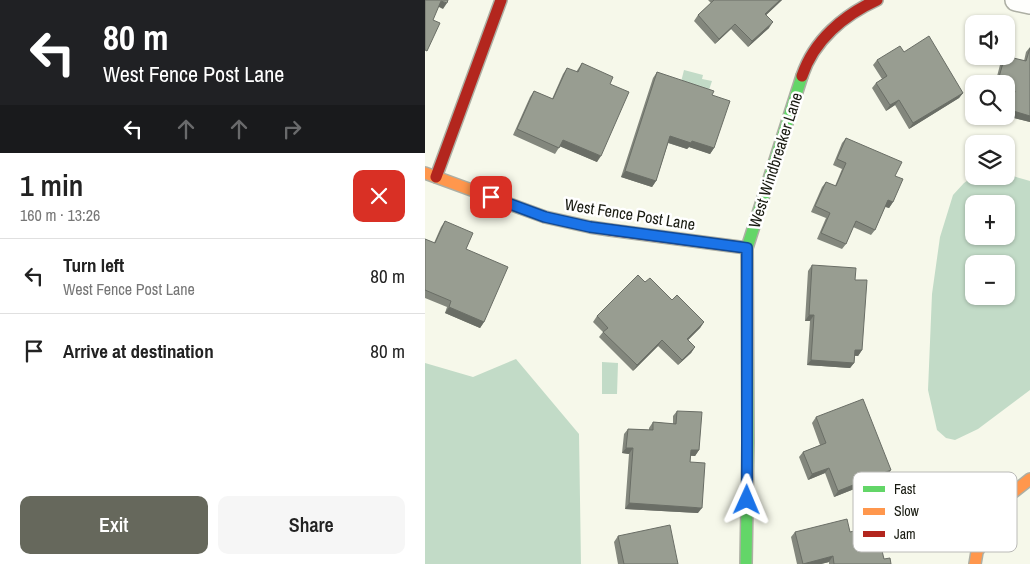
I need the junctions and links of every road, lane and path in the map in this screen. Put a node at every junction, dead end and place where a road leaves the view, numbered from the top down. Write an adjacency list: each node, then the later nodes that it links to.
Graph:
1 (501, 0): 5 (street)
2 (877, 0): 6 (street, West Windbreaker Lane)
3 (1015, 0): 4 (street)
4 (1030, 3)
5 (430, 175): 6 (street, West Fence Post Lane)
6 (747, 248): 9 (street, West Windbreaker Lane)
7 (1030, 479): 8 (street)
8 (1017, 489)
9 (746, 564)

